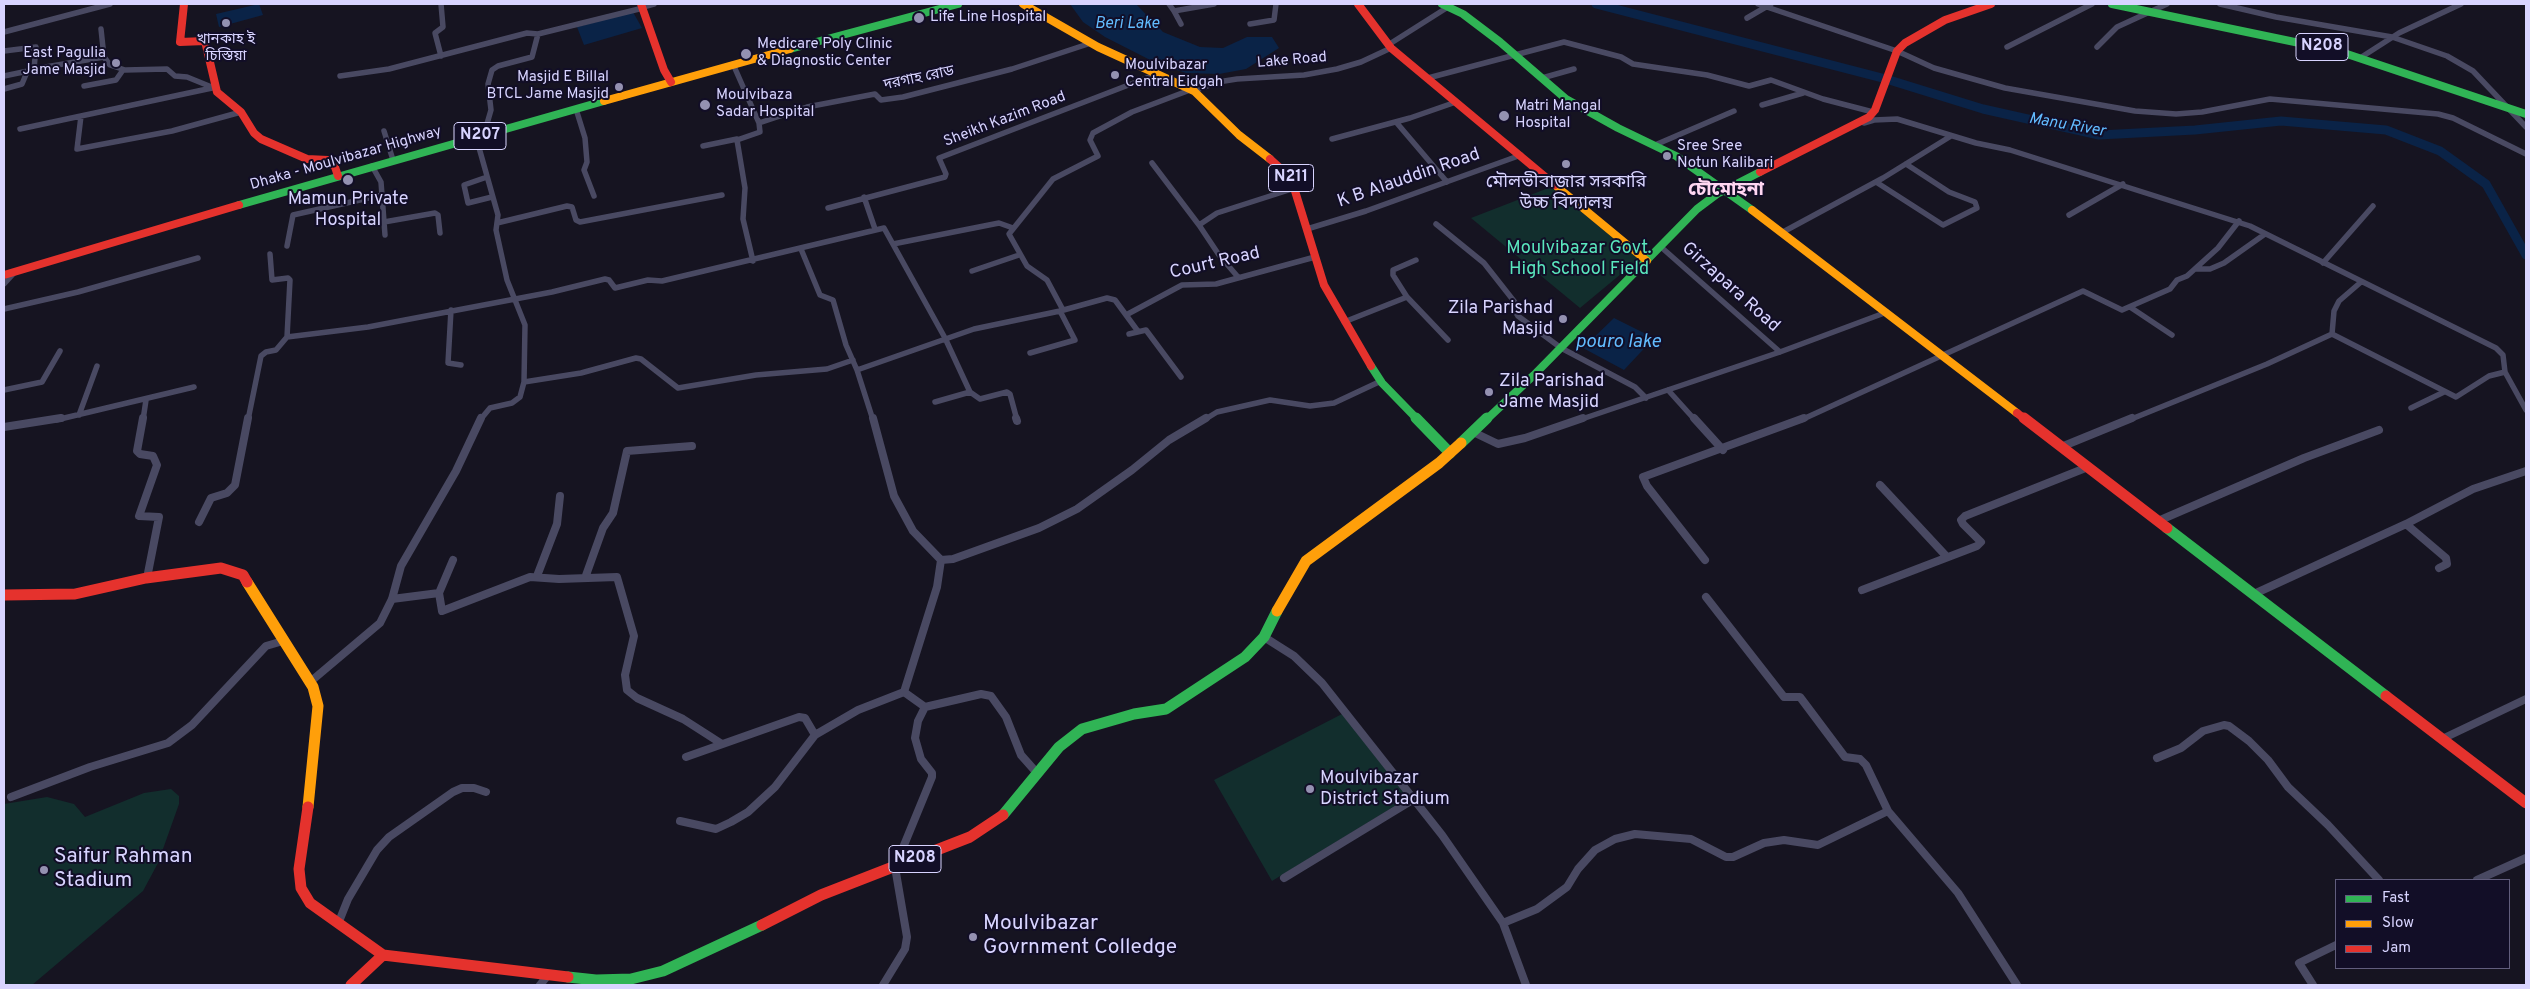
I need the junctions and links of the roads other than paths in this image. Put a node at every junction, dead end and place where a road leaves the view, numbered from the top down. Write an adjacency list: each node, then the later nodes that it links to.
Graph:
1 (110, 4): 28 (street)
2 (184, 4): 52 (main road)
3 (441, 4): 37 (street)
4 (654, 4): 19 (street)
5 (958, 4): 41 (main road, Dhaka - Moulvibazar Highway / N207)
6 (1023, 4): 31 (main road, N211)
7 (1169, 4): 22 (street)
8 (1214, 4): 22 (street)
9 (1276, 4): 26 (street)
10 (1358, 4): 32 (main road)
11 (1758, 4): 21 (street)
12 (1771, 4): 21 (street)
13 (1991, 4): 36 (main road)
14 (2092, 4): 34 (street)
15 (2112, 4): 23 (main road, N208)
16 (2167, 4): 23 (street)
17 (2220, 4): 30 (street)
18 (2461, 4): 30 (street)
19 (642, 6): 29 (street); 50 (main road)
20 (1445, 6): 32 (street, Lake Road); 38 (main road)
21 (1764, 6): 24 (street); 36 (street)
22 (1174, 11): 25 (street)
23 (2152, 11): 33 (street); 40 (main road, N208)
24 (1747, 18)
25 (1181, 24)
26 (1250, 24)
27 (101, 29): 39 (street)
28 (4, 32)
29 (538, 34): 37 (street); 71 (street)
30 (2392, 37): 40 (street); 58 (street)
31 (1091, 43): 45 (main road, N211); 66 (street, দরগাহ রোড)
32 (1390, 46): 48 (main road); 54 (street, Lake Road)
33 (2097, 47)
34 (2007, 48)
35 (4, 51): 43 (street)
36 (1896, 53): 61 (main road); 77 (street)
37 (441, 56): 47 (street)
38 (1516, 56): 48 (street); 49 (main road); 55 (street)
39 (104, 57): 43 (street); 44 (street)
40 (2360, 58): 58 (main road, N208)
41 (733, 64): 50 (main road, Dhaka - Moulvibazar Highway / N207); 66 (street)
42 (1574, 69): 49 (street)
43 (31, 70): 46 (street); 53 (street)
44 (123, 70): 51 (street); 52 (street)
45 (1157, 74): 54 (main road, N211); 94 (street, Sheikh Kazim Road)
46 (4, 76)
47 (340, 76)
48 (1428, 78): 56 (main road)
49 (1542, 78): 75 (main road)
50 (671, 82): 59 (main road, Dhaka - Moulvibazar Highway / N207)
51 (84, 86)
52 (213, 88): 62 (main road); 64 (street)
53 (4, 89)
54 (1192, 91): 88 (main road, N211); 103 (street, Lake Road)
55 (1803, 93): 57 (street); 61 (street)
56 (1456, 102): 65 (street); 78 (main road)
57 (1762, 105)
58 (2504, 106): 63 (main road, N208); 67 (street)
59 (576, 109): 71 (main road, Dhaka - Moulvibazar Highway / N207); 92 (street)
60 (1734, 111): 75 (street)
61 (1874, 111): 69 (main road, N208)
62 (241, 112): 64 (street); 83 (main road)
63 (2526, 114)
64 (81, 116): 68 (street)
65 (1396, 122): 74 (street); 85 (street)
66 (759, 123): 73 (street)
67 (2526, 127)
68 (20, 129)
69 (1844, 130): 72 (street); 89 (main road, N208)
70 (384, 131): 79 (street)
71 (480, 136): 79 (main road, Dhaka - Moulvibazar Highway / N207); 84 (street)
72 (1951, 136): 81 (street); 87 (street)
73 (738, 139): 76 (street); 119 (street)
74 (1332, 139)
75 (1655, 145): 89 (main road)
76 (703, 146)
77 (2526, 154)
78 (1521, 155): 85 (street, K B Alauddin Road); 120 (main road)
79 (393, 160): 82 (main road, Dhaka - Moulvibazar Highway / N207)
80 (1152, 163): 102 (street)
81 (1906, 164): 86 (street); 86 (street)
82 (372, 166): 83 (main road, Dhaka - Moulvibazar Highway / N207); 91 (street)
83 (338, 176): 124 (main road, Dhaka - Moulvibazar Highway / N207)
84 (487, 177): 93 (street); 93 (street)
85 (1447, 182): 105 (street, K B Alauddin Road)
86 (1876, 182): 106 (street)
87 (2123, 184): 97 (street); 98 (street)
88 (1295, 188): 102 (street); 105 (main road, N211)
89 (1726, 190): 106 (main road); 112 (main road, N208)
90 (722, 194): 100 (street)
91 (382, 195): 99 (street); 111 (street)
92 (594, 196)
93 (492, 197): 100 (street)
94 (864, 197): 96 (street, Sheikh Kazim Road); 104 (street)
95 (2373, 206): 121 (street)
96 (828, 208)
97 (2069, 214)
98 (2239, 221): 108 (street); 122 (street)
99 (384, 222): 107 (street); 109 (street)
100 (497, 223): 130 (street)
101 (1436, 224): 145 (street)
102 (1200, 225): 126 (street)
103 (1013, 228): 110 (street); 115 (street)
104 (875, 229): 110 (street); 113 (street)
105 (1307, 229): 116 (main road, N211)
106 (1783, 232): 135 (main road)
107 (440, 233)
108 (2265, 234): 121 (street); 122 (street)
109 (385, 235)
110 (893, 244): 143 (street)
111 (287, 246)
112 (1660, 247): 120 (main road, N208); 147 (street, Girzapara Road)
113 (801, 250): 119 (street); 150 (street)
114 (270, 254): 142 (street)
115 (1019, 255): 123 (street); 134 (street)
116 (1315, 257): 126 (street, Court Road); 137 (main road, N211)
117 (198, 258): 132 (street)
118 (1416, 260): 129 (street)
119 (753, 261): 130 (street)
120 (1647, 261): 145 (main road, N208)
121 (2323, 263): 127 (street)
122 (2195, 269): 131 (street)
123 (972, 271)
124 (15, 272): 125 (main road, Dhaka - Moulvibazar Highway / N207); 128 (street)
125 (4, 275)
126 (1238, 277): 136 (street, Court Road)
127 (2361, 282): 140 (street); 154 (street)
128 (4, 284)
129 (1407, 297): 137 (street); 144 (street)
130 (516, 298): 133 (street); 157 (street)
131 (2130, 307): 141 (street); 149 (street)
132 (4, 309)
133 (451, 310): 142 (street); 151 (street)
134 (1061, 311): 136 (street); 143 (street); 148 (street)
135 (1886, 312): 147 (street); 149 (main road)
136 (1126, 315): 138 (street)
137 (1344, 322): 156 (main road, N211)
138 (1136, 330): 139 (street); 155 (street)
139 (1129, 334)
140 (2332, 334): 162 (street); 174 (street)
141 (2172, 335)
142 (287, 337): 182 (street)
143 (945, 338): 153 (street); 161 (street)
144 (1448, 340)
145 (1561, 348): 163 (street); 172 (main road, N208)
146 (60, 351): 159 (street)
147 (1780, 352): 160 (street)
148 (1030, 353)
149 (1944, 355): 174 (main road); 175 (street)
150 (853, 360): 153 (street); 157 (street)
151 (461, 365)
152 (97, 366): 168 (street)
153 (857, 370): 186 (street)
154 (2505, 372): 162 (street); 167 (street)
155 (1181, 377)
156 (1381, 381): 176 (main road, N211); 186 (street)
157 (524, 382): 197 (street)
158 (194, 387): 164 (street)
159 (4, 390)
160 (1668, 390): 163 (street); 175 (street)
161 (970, 392): 165 (street); 169 (street)
162 (2444, 392): 166 (street)
163 (1646, 398): 172 (street)
164 (146, 400): 168 (street); 190 (street)
165 (935, 402)
166 (2411, 408)
167 (2526, 410)
168 (79, 415): 170 (street)
169 (1016, 421)
170 (4, 427)
171 (2379, 430): 181 (street)
172 (1473, 432): 176 (main road, N208)
173 (692, 446): 191 (street)
174 (2061, 446): 177 (main road)
175 (1723, 450): 187 (street)
176 (1450, 453): 198 (main road, N208)
177 (2088, 467): 181 (main road); 184 (street)
178 (2526, 471): 183 (street)
179 (1880, 485): 184 (street)
180 (560, 496): 189 (street)
181 (2158, 521): 194 (main road)
182 (199, 522)
183 (2406, 524): 188 (street); 194 (street)
184 (1946, 557): 192 (street)
185 (453, 560): 193 (street)
186 (941, 560): 201 (street)
187 (1705, 560)
188 (2439, 568)
189 (537, 576): 191 (street); 193 (street)
190 (146, 578): 195 (main road, N208); 199 (main road, N208)
191 (585, 578): 206 (street)
192 (1862, 590)
193 (439, 593): 197 (street)
194 (2254, 594): 205 (main road)
195 (4, 595)
196 (1706, 598): 214 (street)
197 (392, 599): 200 (street)
198 (1264, 637): 209 (main road, N208); 212 (street)
199 (283, 641): 200 (main road, N208); 211 (street)
200 (310, 682): 222 (main road, N208)
201 (904, 692): 203 (street); 204 (street)
202 (2526, 699): 205 (street)
203 (925, 707): 209 (street); 217 (street)
204 (815, 736): 206 (street); 215 (street)
205 (2442, 739): 213 (main road)
206 (722, 744): 207 (street)
207 (686, 757)
208 (2157, 758): 219 (street)
209 (1037, 773): 217 (main road, N208)
210 (486, 792): 222 (street)
211 (11, 797)
212 (1414, 799): 218 (street); 221 (street)
213 (2526, 803)
214 (1888, 811): 221 (street); 230 (street)
215 (680, 821)
216 (2526, 858): 220 (street)
217 (895, 867): 225 (main road, N208); 228 (street)
218 (1284, 878)
219 (2378, 879)
220 (2479, 879)
221 (1503, 923): 229 (street)
222 (338, 924): 224 (main road, N208)
223 (2335, 945): 231 (street)
224 (384, 955): 225 (main road, N208); 226 (main road)
225 (548, 975): 227 (street)
226 (351, 985)
227 (540, 985)
228 (883, 985)
229 (1526, 985)
230 (2017, 985)
231 (2313, 985)

